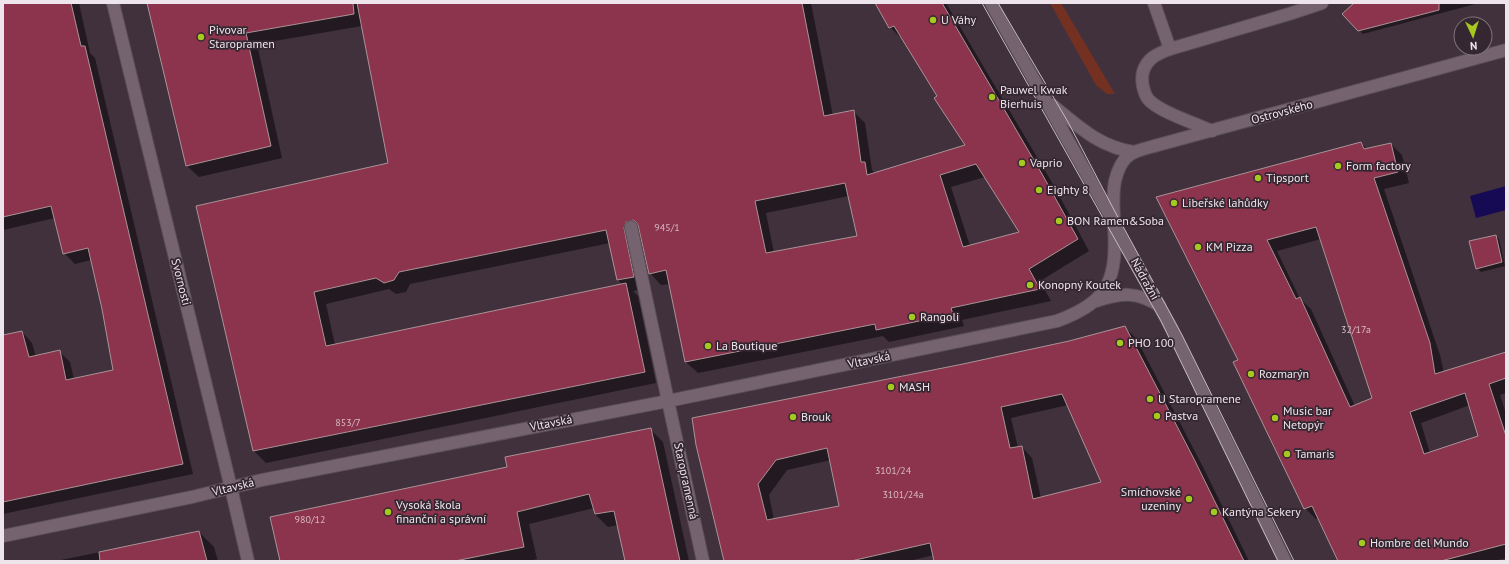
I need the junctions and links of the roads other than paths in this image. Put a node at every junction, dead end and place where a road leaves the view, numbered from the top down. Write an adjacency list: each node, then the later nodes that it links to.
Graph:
1 (113, 3): 17 (main road, Svornosti)
2 (991, 3): 9 (main road, Nádražní)
3 (1154, 3): 7 (main road)
4 (1303, 3): 6 (main road)
5 (1322, 3): 6 (main road)
6 (1289, 14): 7 (main road)
7 (1170, 49): 10 (main road)
8 (1506, 50): 10 (main road, Ostrovského)
9 (1046, 100): 11 (main road); 12 (main road, Nádražní)
10 (1212, 131): 11 (main road, Ostrovského)
11 (1134, 152): 12 (main road)
12 (1114, 224): 14 (main road, Vltavská); 15 (main road, Nádražní)
13 (631, 227): 16 (main road, Staropramenná)
14 (1096, 301): 15 (main road, Vltavská); 16 (main road, Vltavská)
15 (1160, 306): 21 (main road, Nádražní)
16 (668, 401): 17 (main road, Vltavská); 20 (main road, Staropramenná)
17 (231, 488): 18 (main road, Vltavská); 19 (main road, Svornosti)
18 (3, 536)
19 (248, 561)
20 (703, 561)
21 (1285, 561)

